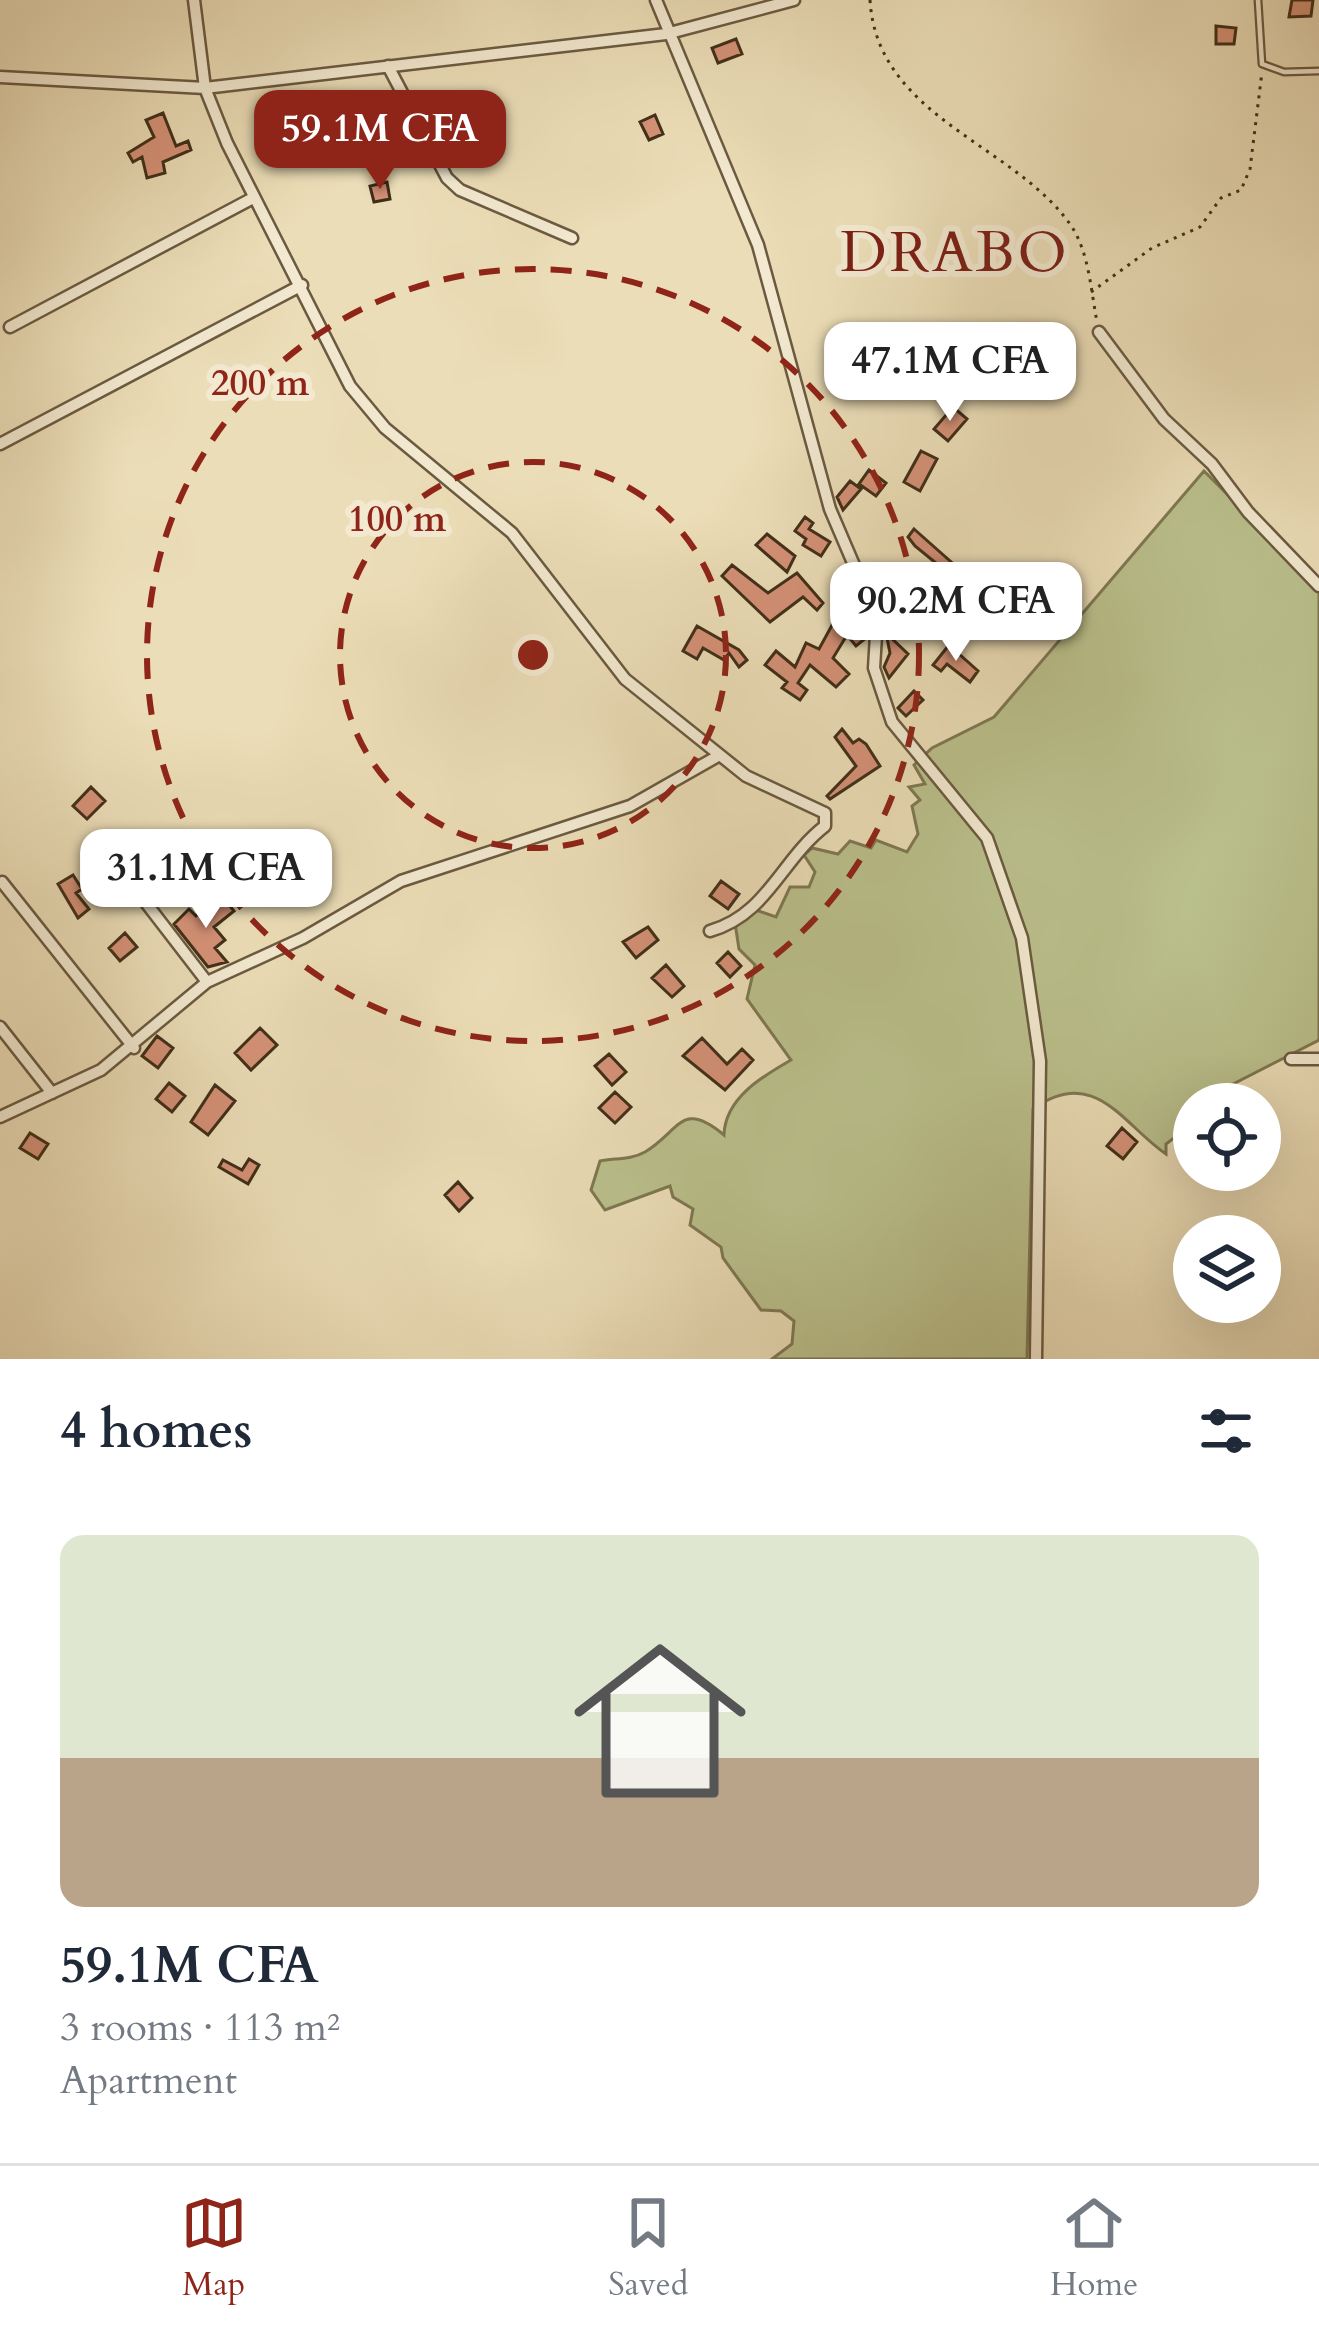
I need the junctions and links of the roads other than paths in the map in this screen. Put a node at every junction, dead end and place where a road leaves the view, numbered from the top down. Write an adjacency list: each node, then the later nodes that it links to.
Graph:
1 (194, 0): 9 (street)
2 (656, 0): 5 (street)
3 (794, 0): 5 (street)
4 (1258, 0): 7 (lane)
5 (666, 34): 6 (street); 28 (street)
6 (388, 66): 9 (street); 11 (street)
7 (1319, 71)
8 (0, 77): 9 (street)
9 (205, 88): 10 (street)
10 (253, 198): 12 (street); 13 (street)
11 (572, 238)
12 (302, 285): 15 (street); 17 (street)
13 (10, 327)
14 (1099, 332): 16 (street)
15 (0, 444)
16 (1319, 586)
17 (718, 756): 20 (street); 21 (street)
18 (113, 860): 21 (street)
19 (2, 882): 23 (street)
20 (710, 931)
21 (207, 982): 23 (street)
22 (0, 1027): 26 (street)
23 (134, 1048): 26 (street)
24 (1291, 1059): 25 (street)
25 (1319, 1059)
26 (52, 1094): 27 (street)
27 (0, 1117)
28 (1036, 1359)

